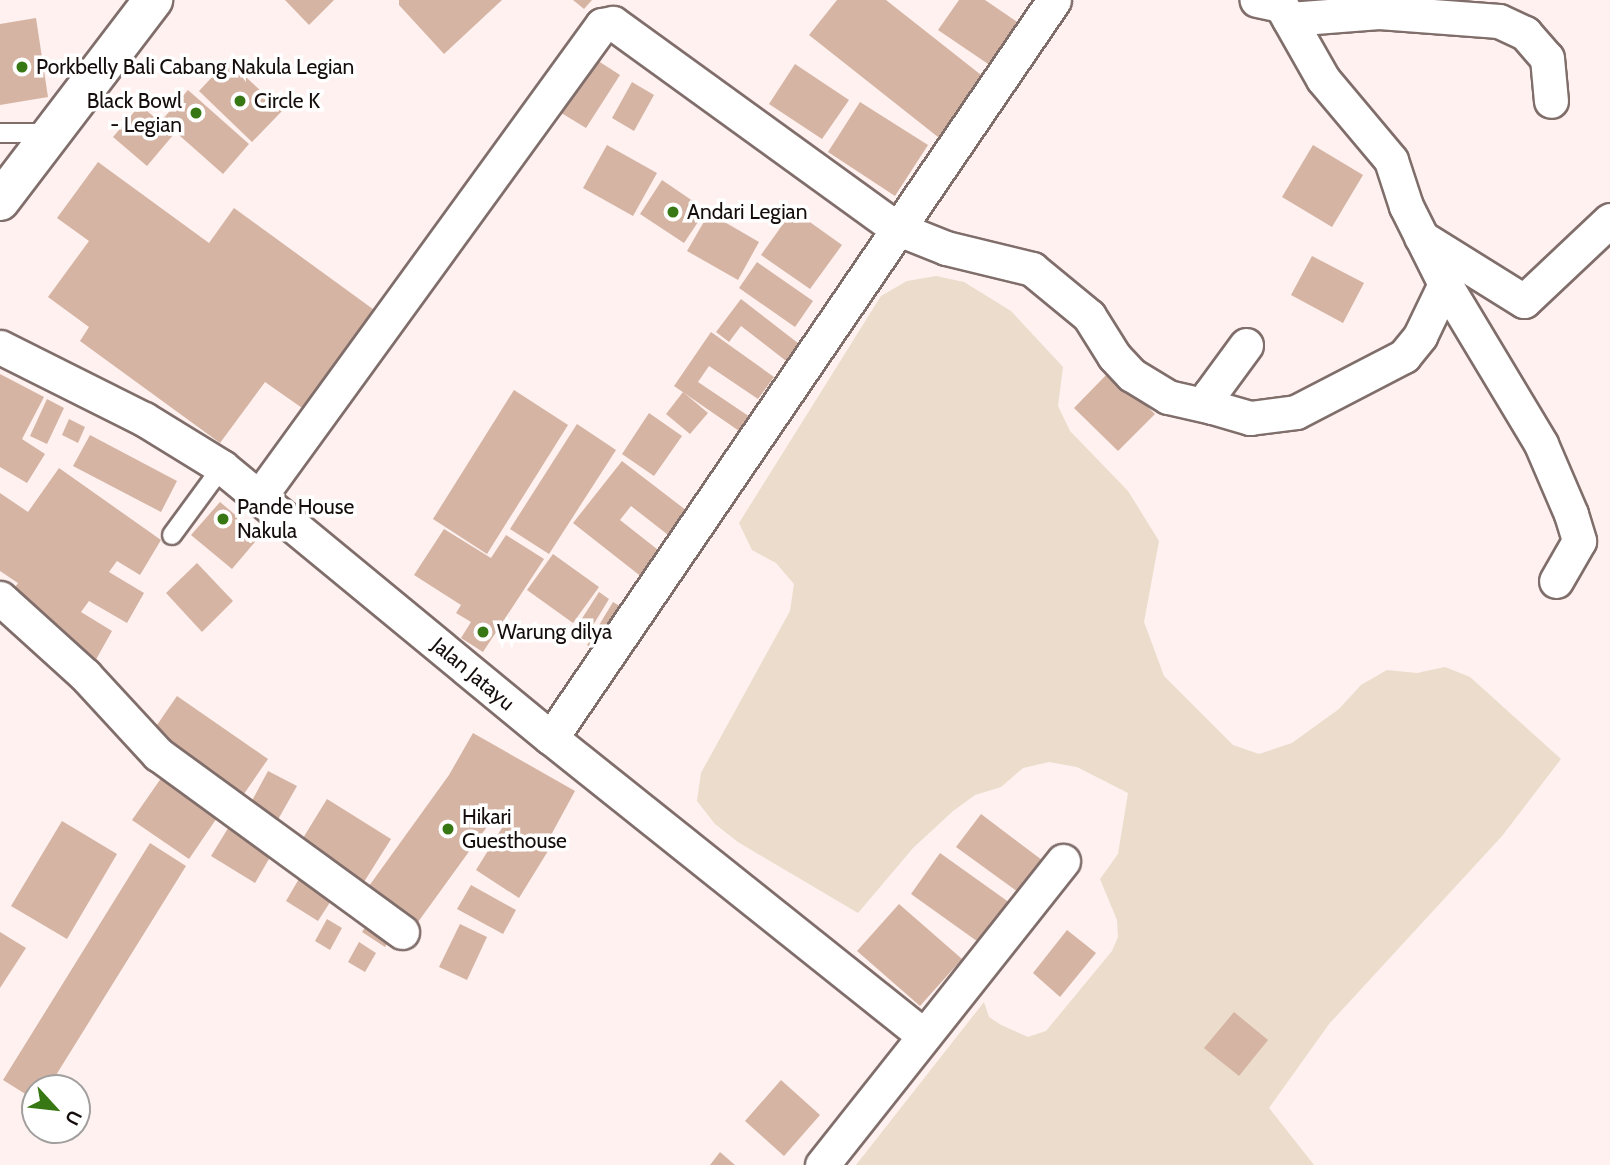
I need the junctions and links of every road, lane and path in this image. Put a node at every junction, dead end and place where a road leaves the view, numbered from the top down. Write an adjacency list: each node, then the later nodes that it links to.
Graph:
1 (153, 0): 6 (main road)
2 (1054, 0): 9 (street)
3 (1279, 6): 4 (street); 10 (street)
4 (1550, 102)
5 (0, 133): 6 (lane)
6 (55, 133): 7 (main road)
7 (0, 201)
8 (1610, 220): 10 (street)
9 (896, 228): 14 (street); 16 (street); 20 (street)
10 (1421, 237): 11 (street)
11 (1445, 284): 14 (street); 18 (street)
12 (1246, 345): 14 (street)
13 (0, 347): 15 (street, Jalan Jatayu)
14 (1212, 408)
15 (222, 467): 16 (street, Jalan Jatayu); 17 (lane)
16 (260, 496): 20 (street, Jalan Jatayu)
17 (172, 535)
18 (1556, 581)
19 (0, 598): 22 (street)
20 (551, 738): 23 (street, Jalan Jatayu)
21 (1063, 861): 23 (street)
22 (401, 932)
23 (924, 1036): 24 (street)
24 (822, 1165)

